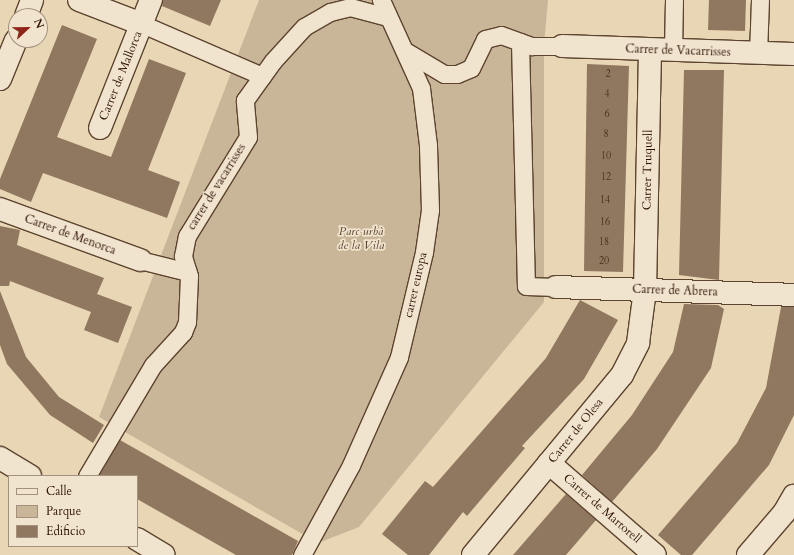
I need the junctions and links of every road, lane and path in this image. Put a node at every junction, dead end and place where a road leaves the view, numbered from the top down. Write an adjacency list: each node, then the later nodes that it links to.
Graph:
1 (79, 0): 7 (street, Carrer de Mallorca)
2 (151, 0): 7 (street, Carrer de Mallorca)
3 (381, 0): 6 (street, carrer europa)
4 (674, 0): 12 (street)
5 (760, 0): 14 (street)
6 (388, 17): 13 (street, carrer europa); 16 (street, carrer de vacarrisses)
7 (142, 24): 16 (street); 18 (street, Carrer de Mallorca)
8 (520, 42): 9 (street); 13 (street); 22 (street)
9 (562, 46): 11 (street, Carrer de Vacarrisses)
10 (13, 48): 17 (street)
11 (650, 50): 12 (street, Carrer de Vacarrisses); 23 (street, Carrer Truquell)
12 (673, 51): 14 (street, Carrer de Vacarrisses)
13 (407, 52): 32 (street, carrer europa)
14 (758, 54): 15 (street, Carrer de Vacarrisses)
15 (794, 54)
16 (262, 76): 21 (street, carrer de vacarrisses)
17 (0, 79)
18 (100, 128)
19 (0, 209): 20 (street, Carrer de Menorca)
20 (140, 260): 21 (street)
21 (188, 272): 28 (street, carrer de vacarrisses)
22 (556, 287): 23 (street, Carrer de Abrera)
23 (645, 290): 24 (street, Carrer de Abrera); 26 (street, Carrer de Olesa)
24 (794, 295)
25 (0, 458): 27 (street)
26 (549, 463): 33 (street, Carrer de Olesa); 34 (street, Carrer de Martorell)
27 (28, 475)
28 (87, 475)
29 (794, 496): 35 (street)
30 (138, 540): 31 (street)
31 (164, 555)
32 (302, 555)
33 (473, 555)
34 (655, 555)
35 (748, 555)

